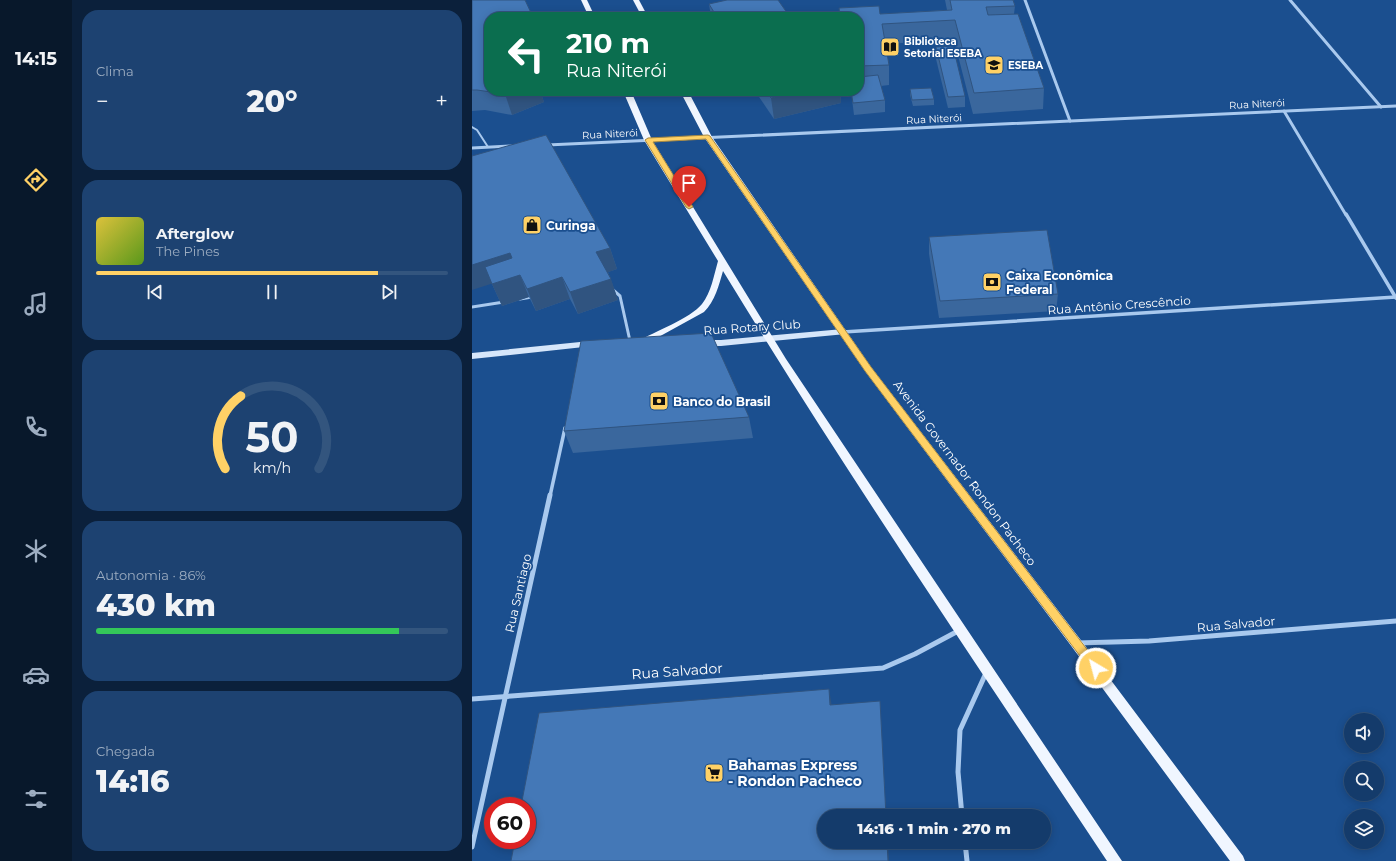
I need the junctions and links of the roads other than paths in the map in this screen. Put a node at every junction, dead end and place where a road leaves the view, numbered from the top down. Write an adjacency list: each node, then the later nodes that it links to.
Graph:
1 (584, 0): 5 (main road)
2 (636, 0): 6 (main road)
3 (1025, 0): 12 (street)
4 (1290, 0): 10 (street)
5 (590, 12)
6 (642, 12)
7 (629, 96): 15 (main road)
8 (687, 96): 14 (main road, Avenida Governador Rondon Pacheco)
9 (1396, 106): 10 (street, Rua Niterói)
10 (1381, 107): 11 (street, Rua Niterói)
11 (1284, 111): 12 (street, Rua Niterói); 23 (street)
12 (1070, 121): 14 (street, Rua Niterói)
13 (472, 127): 18 (lane)
14 (708, 137): 15 (street, Rua Niterói); 27 (main road, Avenida Governador Rondon Pacheco)
15 (648, 140): 16 (street, Rua Niterói); 20 (main road)
16 (539, 145)
17 (516, 146): 18 (street)
18 (488, 147): 19 (street)
19 (472, 148)
20 (722, 260): 28 (main road); 31 (main road)
21 (609, 288): 30 (lane)
22 (540, 296): 24 (lane)
23 (1396, 298): 27 (street, Rua Antônio Crescêncio)
24 (517, 300)
25 (510, 301): 26 (lane)
26 (472, 307)
27 (843, 332): 28 (main road, Rua Rotary Club); 38 (main road, Avenida Governador Rondon Pacheco)
28 (770, 339): 33 (main road, Rua Rotary Club); 37 (main road)
29 (599, 343): 34 (main road)
30 (626, 343): 31 (main road)
31 (641, 343): 32 (main road)
32 (656, 343)
33 (694, 343)
34 (472, 356)
35 (567, 420): 40 (street, Rua Santiago)
36 (1396, 621): 38 (street, Rua Salvador)
37 (960, 630): 39 (main road); 40 (street, Rua Salvador)
38 (1076, 643): 47 (main road, Avenida Governador Rondon Pacheco)
39 (987, 669): 42 (street); 46 (main road)
40 (505, 697): 41 (street, Rua Salvador); 43 (street, Rua Santiago)
41 (472, 699)
42 (961, 809)
43 (472, 847)
44 (966, 849): 45 (street)
45 (967, 861)
46 (1115, 861)
47 (1238, 861)

